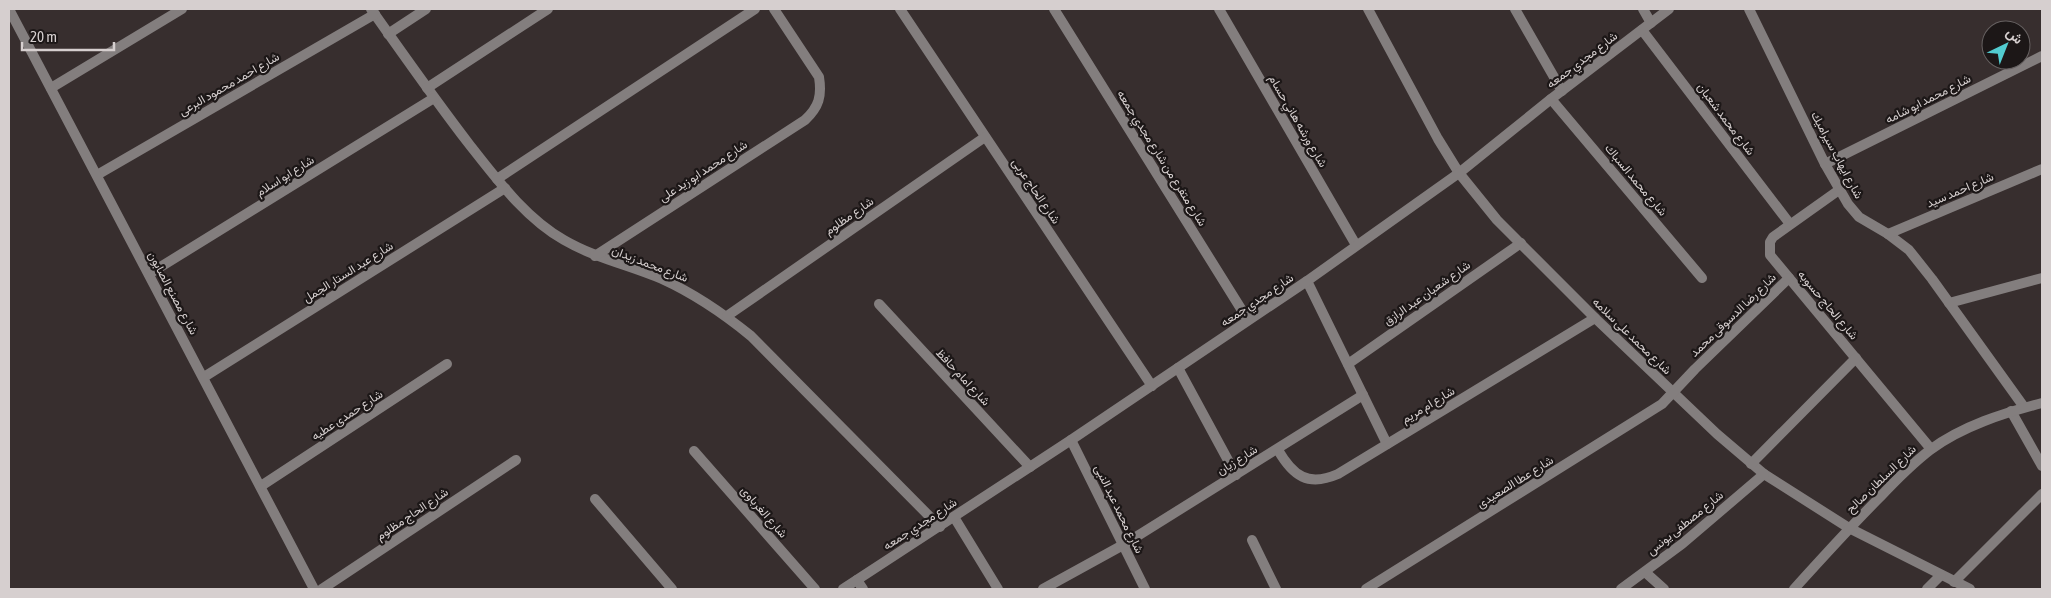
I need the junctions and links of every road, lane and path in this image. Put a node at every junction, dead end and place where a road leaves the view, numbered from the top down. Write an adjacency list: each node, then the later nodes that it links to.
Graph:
1 (9, 9): 20 (street, شارع مصنع الصابون)
2 (182, 9): 20 (street)
3 (426, 9): 18 (street)
4 (548, 9): 21 (street)
5 (755, 9): 30 (street)
6 (774, 9): 37 (street, شارع محمد ابو زيد على)
7 (900, 9): 25 (street, شارع الحاج عربى)
8 (1054, 9): 47 (street, شارع متفرع من شارع مجدي جمعه)
9 (1219, 9): 36 (street, شارع ورشه هاني حسام)
10 (1368, 9): 28 (street, شارع محمد على سلامه)
11 (1515, 9): 22 (street)
12 (1643, 9): 16 (street)
13 (1669, 9): 16 (street, شارع مجدي جمعه)
14 (1749, 9): 26 (street, شارع ايهاب سيراميك)
15 (373, 12): 18 (street, شارع محمد زيدان); 29 (street, شارع احمد محمود البرعى)
16 (1651, 23): 17 (street, شارع مجدي جمعه)
17 (1642, 30): 22 (street, شارع مجدي جمعه); 33 (street, شارع محمد شعبان)
18 (388, 34): 21 (street, شارع محمد زيدان)
19 (2042, 56): 26 (street, شارع محمد ابو شامه)
20 (51, 88): 29 (street, شارع مصنع الصابون)
21 (426, 88): 23 (street, شارع محمد زيدان)
22 (1562, 91): 24 (street, شارع مجدي جمعه)
23 (434, 98): 30 (street, شارع محمد زيدان); 38 (street, شارع ابو اسلام)
24 (1551, 99): 28 (street, شارع مجدي جمعه); 39 (street, شارع محمد السباك)
25 (985, 137): 45 (street, شارع مظلوم); 53 (street, شارع الحاج عربى)
26 (1826, 164): 32 (street, شارع ايهاب سيراميك)
27 (2042, 168): 34 (street, شارع احمد سيد)
28 (1459, 173): 35 (street, شارع محمد على سلامه); 36 (street, شارع مجدي جمعه)
29 (97, 175): 38 (street, شارع مصنع الصابون)
30 (497, 179): 31 (street, شارع محمد زيدان)
31 (505, 188): 37 (street, شارع محمد زيدان); 52 (street, شارع عبد الستار الجمل)
32 (1839, 190): 33 (street, شارع الحاج حسوبه); 34 (street, شارع ايهاب سيراميك)
33 (1790, 224): 40 (street, شارع الحاج حسوبه)
34 (1888, 234): 43 (street, شارع ايهاب سيراميك)
35 (1521, 243): 46 (street, شارع محمد على سلامه); 50 (street, شارع شعبان عبد الرازق)
36 (1356, 245): 42 (street, شارع مجدي جمعه)
37 (595, 256): 45 (street, شارع محمد زيدان)
38 (149, 274): 52 (street, شارع مصنع الصابون)
39 (1702, 278)
40 (1789, 278): 48 (street, شارع الحاج حسوبه); 54 (street, شارع رضا الدسوقى محمد)
41 (2042, 278): 43 (street)
42 (1307, 281): 47 (street, شارع مجدي جمعه); 50 (street)
43 (1949, 303): 57 (street, شارع ايهاب سيراميك)
44 (879, 304): 67 (street, شارع امام حافظ)
45 (727, 316): 74 (street, شارع محمد زيدان)
46 (1595, 318): 54 (street, شارع محمد على سلامه); 60 (street, شارع ام مريم)
47 (1248, 320): 51 (street, شارع مجدي جمعه)
48 (1856, 358): 61 (street, شارع الحاج حسوبه); 65 (street)
49 (448, 364): 70 (street, شارع حمدى عطيه)
50 (1348, 364): 55 (street)
51 (1178, 368): 53 (street, شارع مجدي جمعه); 69 (street)
52 (204, 377): 70 (street, شارع مصنع الصابون)
53 (1152, 386): 59 (street, شارع مجدي جمعه)
54 (1674, 393): 65 (street, شارع محمد على سلامه); 92 (street, شارع عطا الصعيدى)
55 (1363, 395): 60 (street); 62 (street, شارع زيان)
56 (2042, 403): 57 (street, شارع السلطان صالح)
57 (2024, 407): 58 (street, شارع السلطان صالح)
58 (2011, 411): 61 (street, شارع السلطان صالح); 66 (street)
59 (1071, 440): 67 (street, شارع مجدي جمعه); 77 (street, شارع محمد عبد النبى)
60 (1387, 444): 62 (street, شارع ام مريم)
61 (1931, 449): 75 (street, شارع السلطان صالح)
62 (1278, 450): 69 (street, شارع زيان)
63 (694, 451): 85 (street, شارع الغرباوى)
64 (516, 460): 83 (street, شارع الحاج مظلوم)
65 (1751, 464): 68 (street, شارع محمد على سلامه)
66 (2042, 466)
67 (1030, 467): 73 (street, شارع مجدي جمعه)
68 (1764, 474): 75 (street, شارع محمد على سلامه); 78 (street, شارع مصطفى يونس)
69 (1236, 476): 77 (street, شارع زيان)
70 (261, 486): 82 (street, شارع مصنع الصابون)
71 (2042, 494): 81 (street)
72 (595, 499): 84 (street)
73 (954, 517): 74 (street, شارع مجدي جمعه); 88 (street)
74 (940, 527): 80 (street, شارع مجدي جمعه)
75 (1849, 528): 79 (street, شارع محمد على سلامه); 95 (street, شارع السلطان صالح)
76 (1252, 540): 91 (street)
77 (1123, 545): 89 (street, شارع زيان); 90 (street, شارع محمد عبد النبى)
78 (1645, 572): 93 (street, شارع مصطفى يونس); 94 (street)
79 (1941, 575): 81 (street, شارع محمد على سلامه); 96 (street)
80 (857, 580): 86 (street, شارع مجدي جمعه); 87 (street)
81 (1954, 582): 97 (street, شارع محمد على سلامه)
82 (314, 589)
83 (322, 589)
84 (672, 589)
85 (814, 589)
86 (844, 589)
87 (863, 589)
88 (998, 589)
89 (1043, 589)
90 (1145, 589)
91 (1276, 589)
92 (1366, 589)
93 (1621, 589)
94 (1664, 589)
95 (1794, 589)
96 (1927, 589)
97 (1970, 589)

